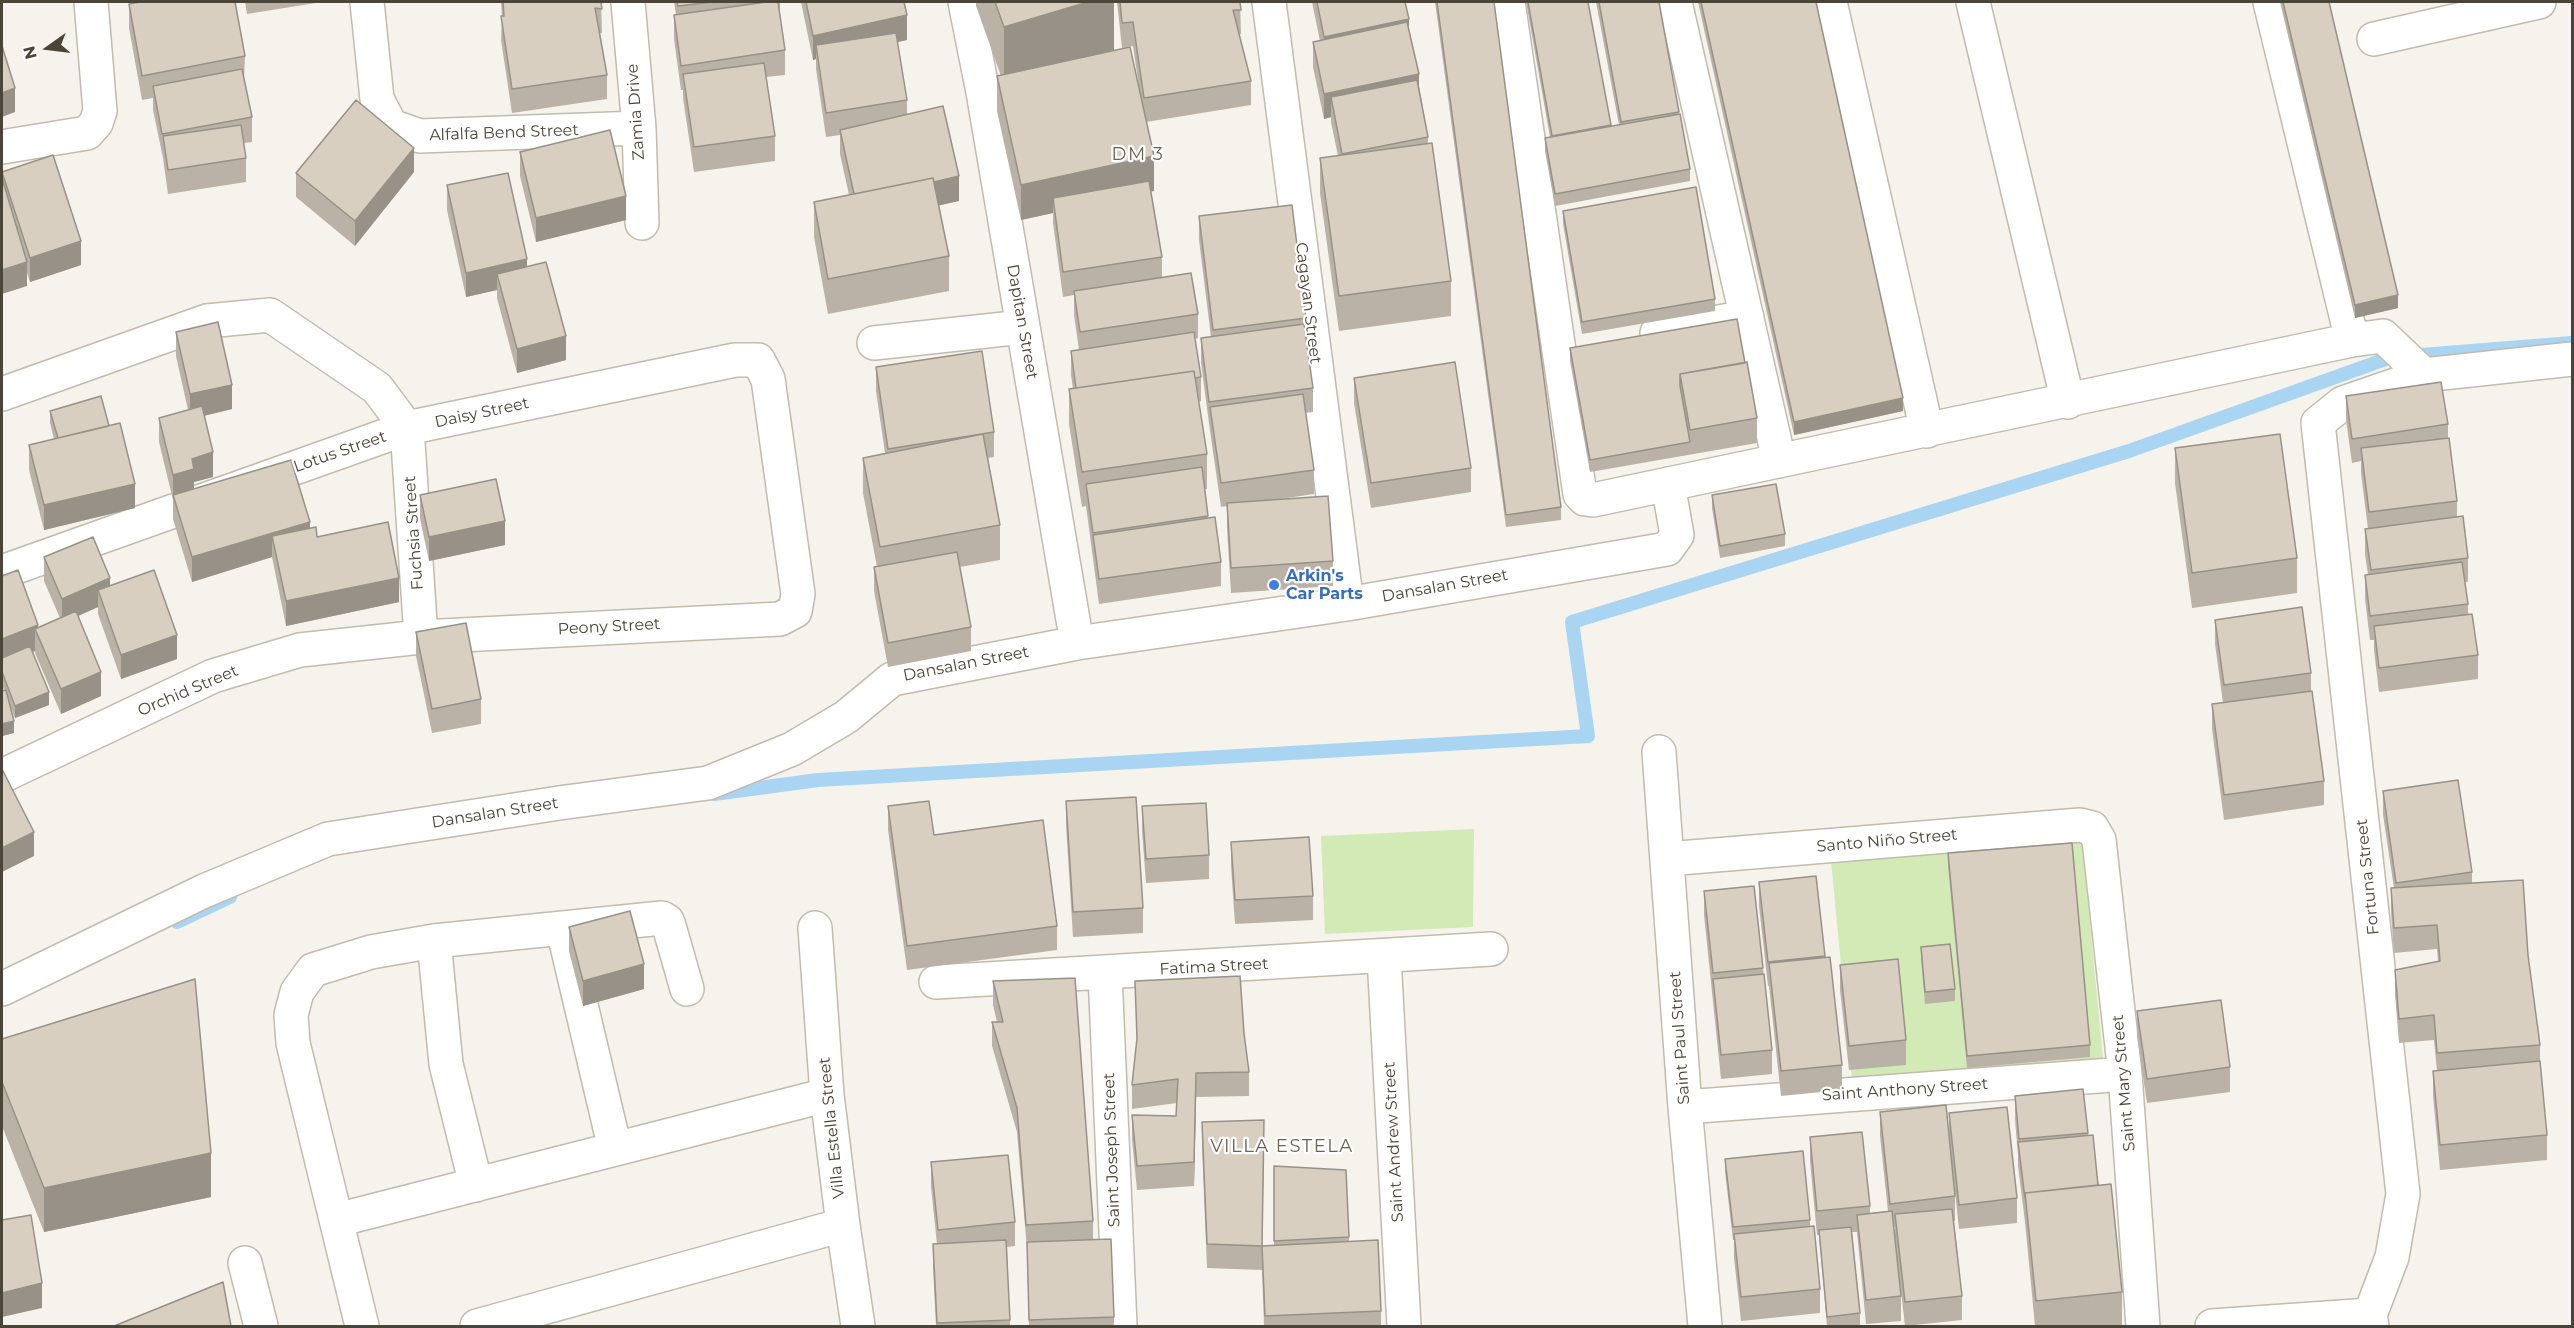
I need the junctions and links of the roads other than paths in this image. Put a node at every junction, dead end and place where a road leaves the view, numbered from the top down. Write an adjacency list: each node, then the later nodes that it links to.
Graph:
1 (91, 2): 14 (street)
2 (367, 2): 13 (street, Alfalfa Bend Street)
3 (628, 2): 13 (street, Zamia Drive)
4 (965, 2): 21 (street, Dapitan Street)
5 (1269, 2): 36 (street, Cagayan Street)
6 (1508, 2): 18 (street)
7 (1675, 2): 15 (street)
8 (1830, 2): 32 (street)
9 (1973, 2): 30 (street)
10 (2271, 2): 23 (street)
11 (2539, 2): 12 (street)
12 (2374, 39)
13 (639, 128): 19 (street, Zamia Drive)
14 (2, 147)
15 (1716, 184): 16 (street); 20 (street)
16 (1683, 190)
17 (1572, 210): 18 (street)
18 (1539, 216): 26 (street)
19 (642, 223)
20 (1747, 317): 22 (street); 33 (street)
21 (1023, 327): 24 (street); 39 (street, Dapitan Street)
22 (1629, 339)
23 (2352, 340): 28 (street); 30 (street)
24 (874, 342)
25 (1593, 345): 26 (street)
26 (1558, 352): 34 (street)
27 (2571, 364): 28 (street)
28 (2424, 375): 61 (street, Fortuna Street)
29 (2, 394): 31 (street)
30 (2068, 402): 32 (street)
31 (407, 428): 35 (street, Lotus Street); 37 (street, Daisy Street); 38 (street, Fuchsia Street)
32 (1927, 431): 33 (street)
33 (1779, 460): 34 (street)
34 (1668, 484): 36 (street, Dansalan Street)
35 (2, 572)
36 (1347, 604): 39 (street, Dansalan Street)
37 (795, 611): 38 (street, Peony Street)
38 (421, 637): 41 (street, Orchid Street)
39 (1077, 642): 51 (street, Dansalan Street)
40 (1659, 752): 43 (street, Saint Paul Street)
41 (2, 776)
42 (2099, 840): 43 (street, Santo Niño Street); 53 (street, Saint Mary Street)
43 (1667, 859): 55 (street, Saint Paul Street)
44 (815, 928): 54 (street, Villa Estella Street)
45 (562, 930): 46 (street); 52 (street); 56 (street)
46 (434, 941): 57 (street); 58 (street)
47 (1491, 949): 48 (street, Fatima Street)
48 (1384, 957): 49 (street, Fatima Street); 68 (street, Saint Andrew Street)
49 (1105, 973): 50 (street, Fatima Street); 67 (street, Saint Joseph Street)
50 (936, 982)
51 (2, 989)
52 (687, 989)
53 (2125, 1074): 55 (street, Saint Anthony Street); 69 (street, Saint Mary Street)
54 (828, 1095): 56 (street); 59 (street, Villa Estella Street)
55 (1685, 1107): 62 (street, Saint Paul Street)
56 (615, 1149): 57 (street)
57 (476, 1185): 58 (street)
58 (337, 1220): 64 (street)
59 (843, 1225): 65 (street); 66 (street, Villa Estella Street)
60 (245, 1263): 63 (street)
61 (2371, 1321): 70 (street)
62 (1705, 1325)
63 (261, 1326)
64 (362, 1326)
65 (477, 1326)
66 (858, 1326)
67 (1120, 1326)
68 (1404, 1326)
69 (2143, 1326)
70 (2212, 1326)

